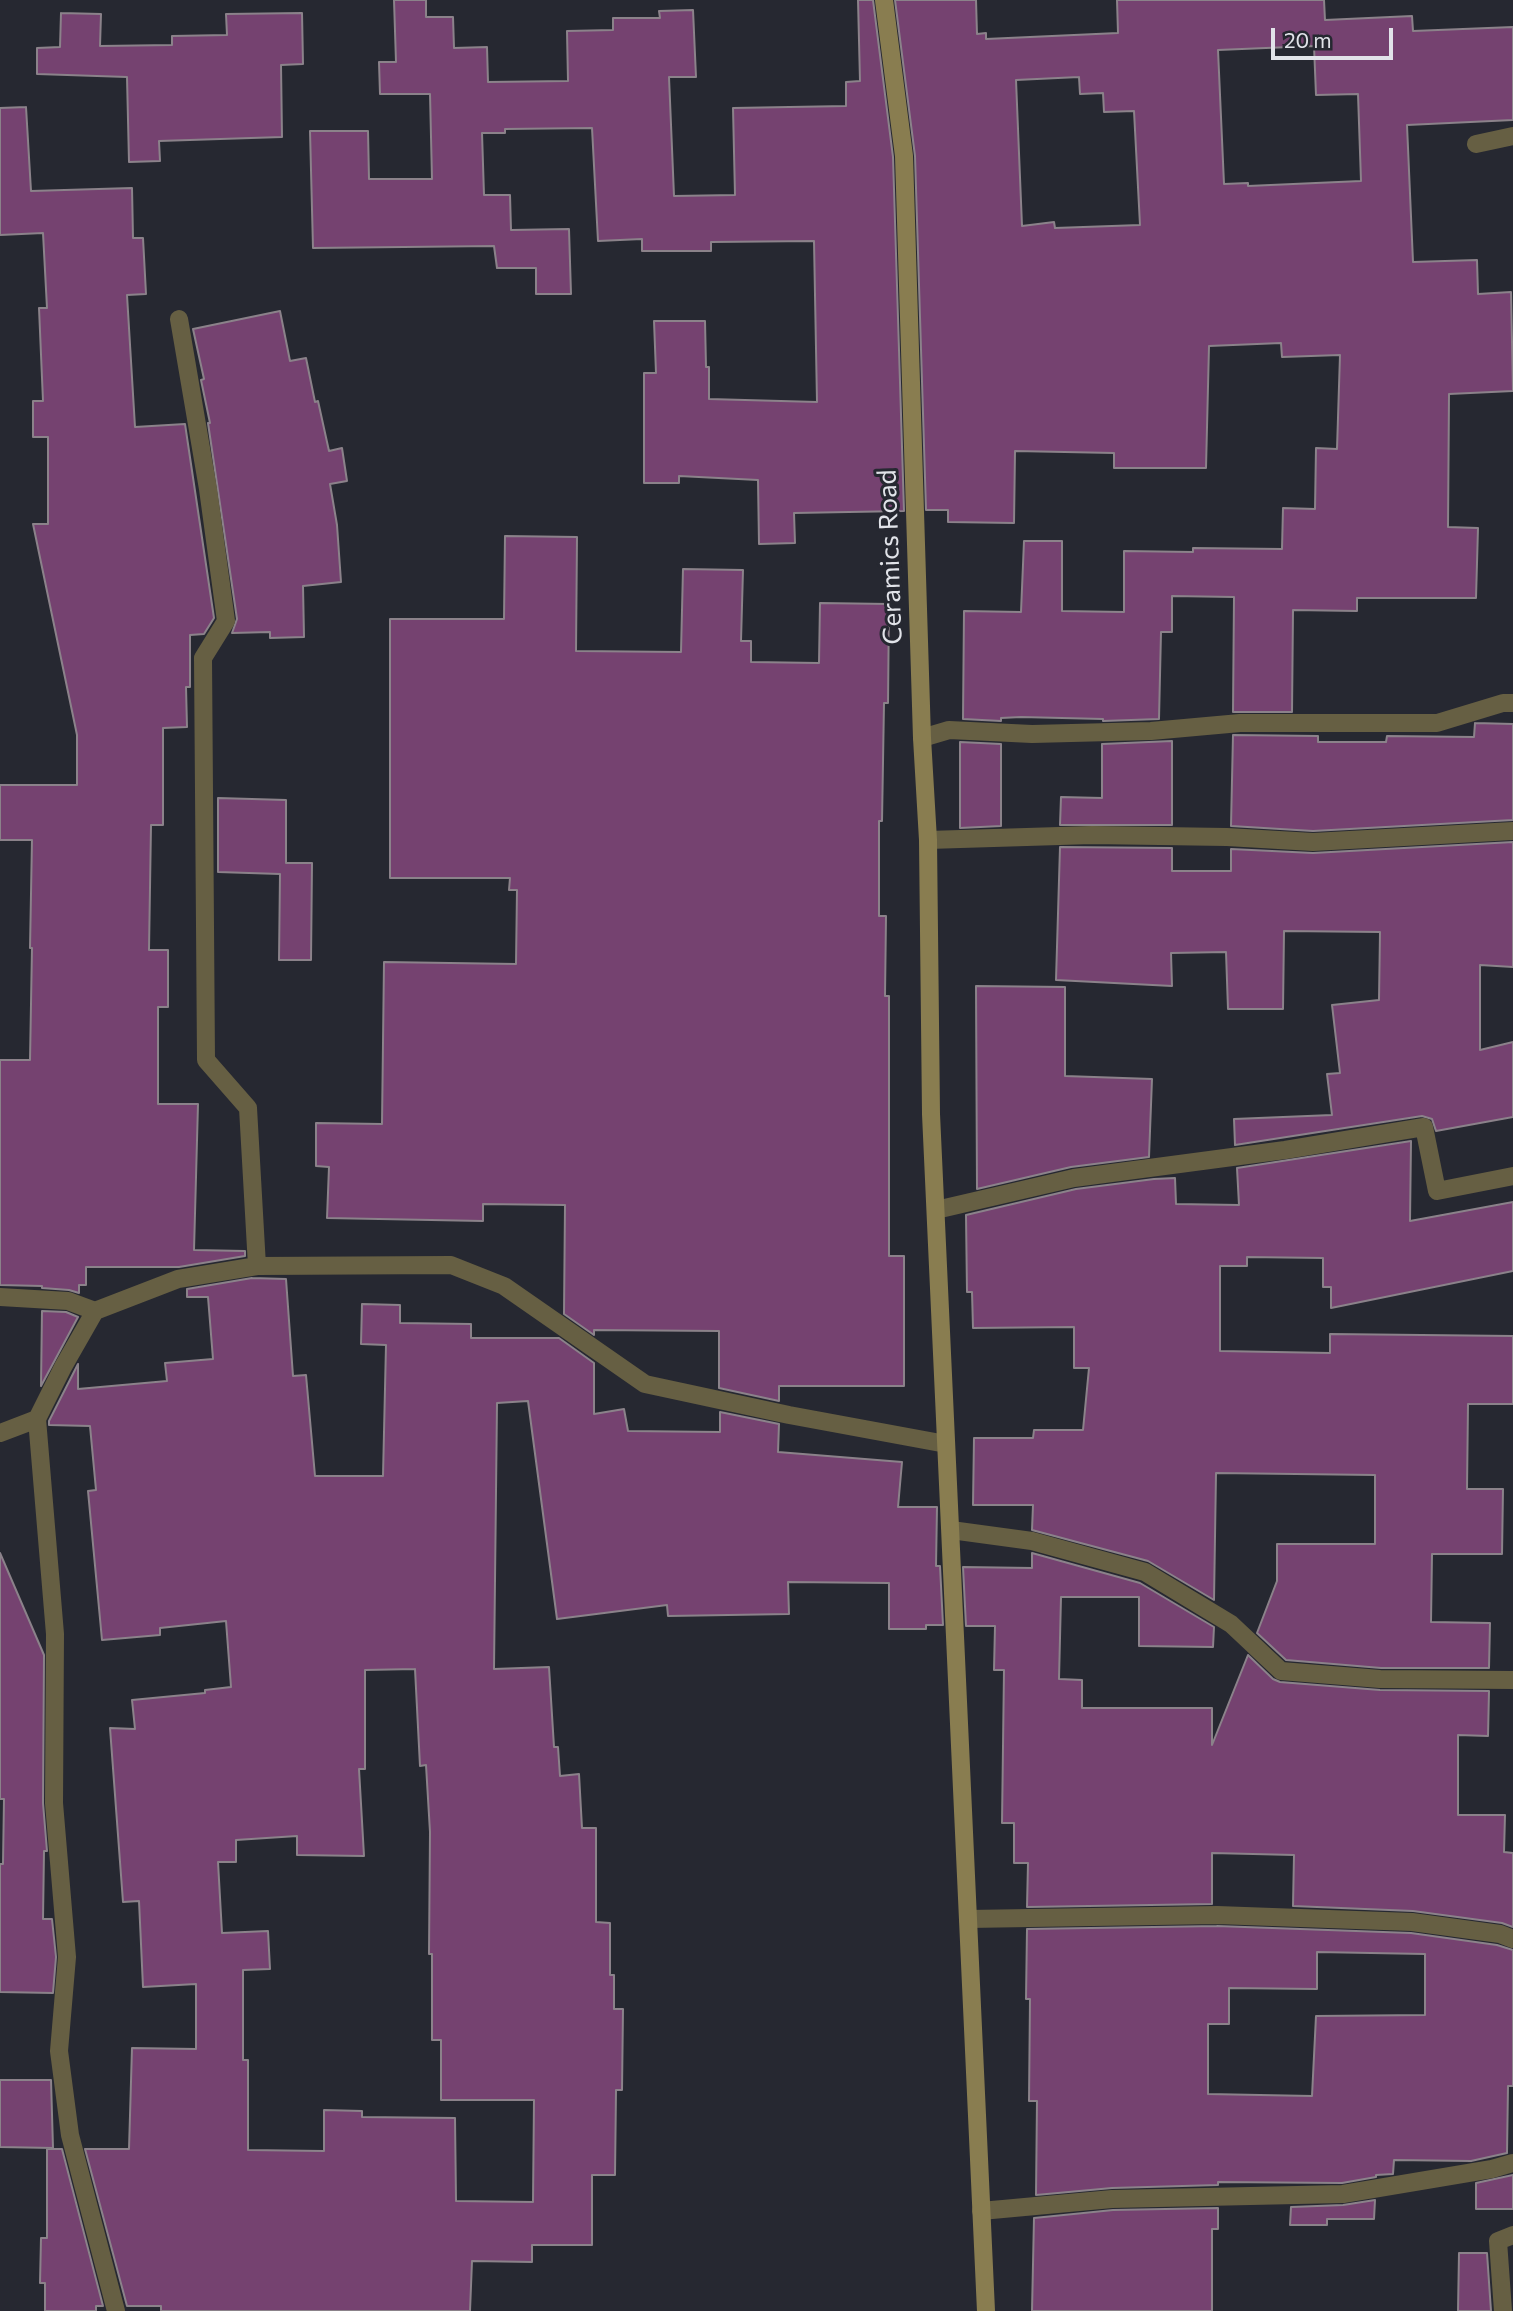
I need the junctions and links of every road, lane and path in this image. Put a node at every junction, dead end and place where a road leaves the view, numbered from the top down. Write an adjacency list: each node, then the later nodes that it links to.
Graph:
1 (884, 0): 6 (street, Ceramics Road)
2 (1513, 136): 3 (street)
3 (1476, 144)
4 (179, 319): 11 (street)
5 (1513, 704): 6 (street)
6 (922, 738): 8 (street, Ceramics Road)
7 (1513, 831): 8 (street)
8 (928, 840): 10 (street, Ceramics Road)
9 (1513, 1176): 10 (street)
10 (936, 1210): 16 (street, Ceramics Road)
11 (257, 1266): 13 (street); 16 (street)
12 (0, 1297): 13 (street)
13 (95, 1311): 14 (street)
14 (37, 1419): 15 (street); 24 (street)
15 (0, 1433)
16 (946, 1444): 17 (street, Ceramics Road)
17 (951, 1530): 18 (street); 19 (street, Ceramics Road)
18 (1513, 1680)
19 (968, 1919): 20 (street); 22 (street, Ceramics Road)
20 (1513, 1939)
21 (1513, 2163): 22 (street)
22 (981, 2211): 25 (street, Ceramics Road)
23 (1513, 2235): 26 (street)
24 (116, 2311)
25 (986, 2311)
26 (1503, 2311)

